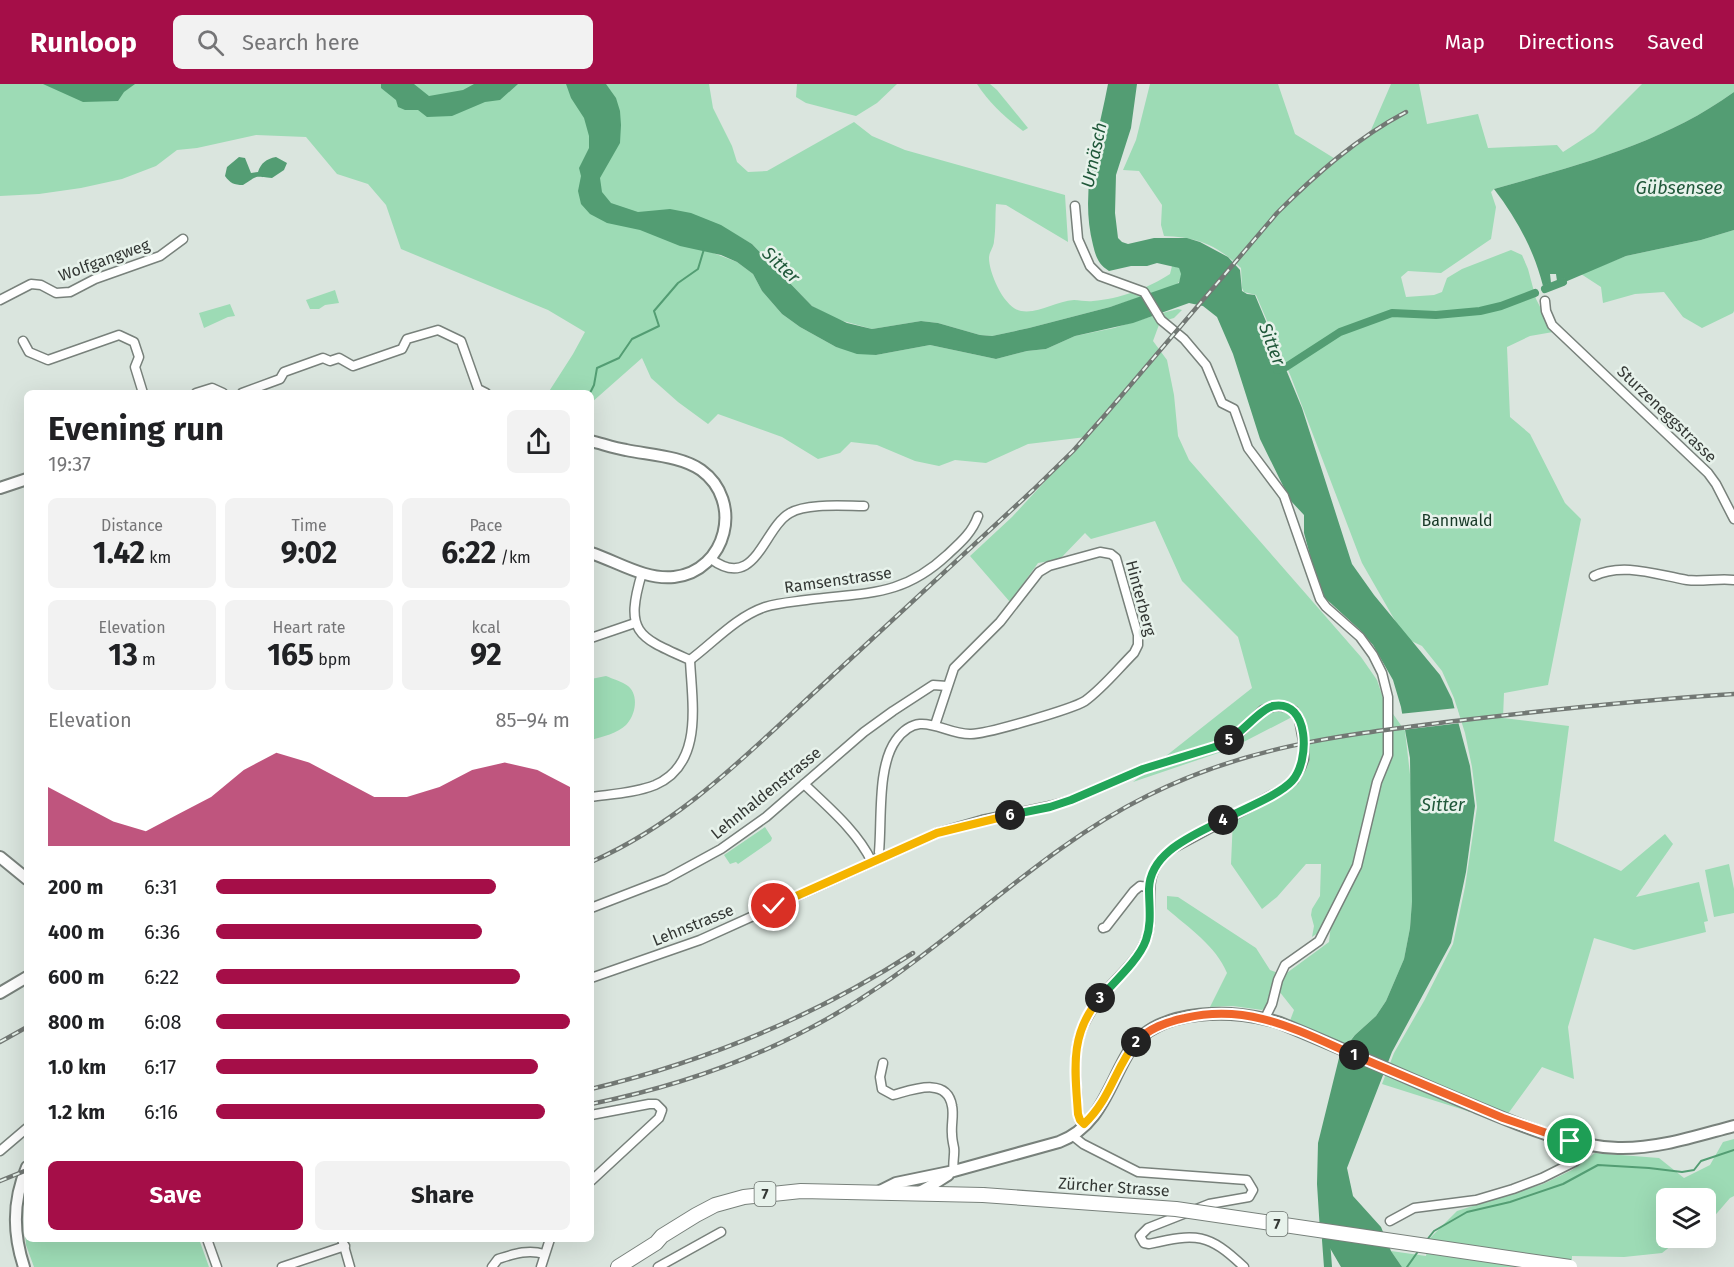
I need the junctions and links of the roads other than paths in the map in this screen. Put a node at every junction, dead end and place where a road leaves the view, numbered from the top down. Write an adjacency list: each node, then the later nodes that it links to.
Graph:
1 (1075, 206): 37 (street)
2 (183, 239): 3 (street, Wolfgangweg)
3 (0, 300)
4 (1545, 301): 14 (street, Sturzeneggstrasse)
5 (23, 342): 6 (street)
6 (142, 390)
7 (250, 390): 8 (street)
8 (480, 390)
9 (594, 442): 16 (street)
10 (24, 480): 11 (street)
11 (0, 488)
12 (864, 506): 16 (street)
13 (978, 516): 22 (street, Ramsenstrasse)
14 (1734, 519)
15 (594, 554): 17 (street)
16 (711, 559): 17 (street)
17 (642, 573): 20 (street)
18 (1594, 576): 19 (street)
19 (1734, 579)
20 (635, 623): 21 (street); 22 (street)
21 (594, 637)
22 (690, 660): 26 (street)
23 (947, 686): 24 (street, Hinterberg); 24 (street, Hinterberg); 25 (street, Lehnhaldenstrasse)
24 (935, 724): 28 (street, Hinterberg)
25 (804, 784): 29 (street); 32 (street, Lehnhaldenstrasse)
26 (594, 797)
27 (0, 857): 30 (street)
28 (882, 857): 29 (street, Lehnstrasse); 31 (street, Lehnstrasse)
29 (872, 862): 34 (street, Lehnstrasse)
30 (24, 877)
31 (1149, 887): 33 (street); 40 (street, Lehnstrasse)
32 (594, 907)
33 (1103, 928)
34 (594, 977)
35 (24, 979): 36 (street)
36 (0, 993)
37 (1265, 1018): 40 (street); 44 (street)
38 (883, 1063): 46 (street)
39 (594, 1114): 48 (street)
40 (1084, 1124): 43 (street)
41 (1734, 1126): 44 (street)
42 (24, 1131): 45 (street)
43 (1073, 1136): 46 (street); 69 (street)
44 (1580, 1144): 53 (street)
45 (0, 1151)
46 (954, 1171): 49 (street); 50 (street)
47 (24, 1176): 60 (street)
48 (594, 1178)
49 (933, 1186): 51 (street); 52 (street)
50 (878, 1192): 51 (main road, Zürcher Strasse / 7); 55 (main road, Zürcher Strasse / 7)
51 (916, 1193): 52 (main road, Zürcher Strasse / 7)
52 (945, 1194): 70 (main road, Zürcher Strasse / 7, bridge)
53 (1390, 1221)
54 (721, 1232): 68 (street)
55 (662, 1236): 66 (main road, Zürcher Strasse / 7); 67 (main road, Zürcher Strasse / 7)
56 (208, 1242): 61 (street)
57 (549, 1242): 59 (street)
58 (343, 1243): 62 (street); 63 (street)
59 (544, 1254): 64 (street); 65 (street)
60 (24, 1267)
61 (217, 1267)
62 (282, 1267)
63 (350, 1267)
64 (492, 1267)
65 (541, 1267)
66 (608, 1267)
67 (618, 1267)
68 (658, 1267)
69 (1244, 1267)
70 (1570, 1267)

